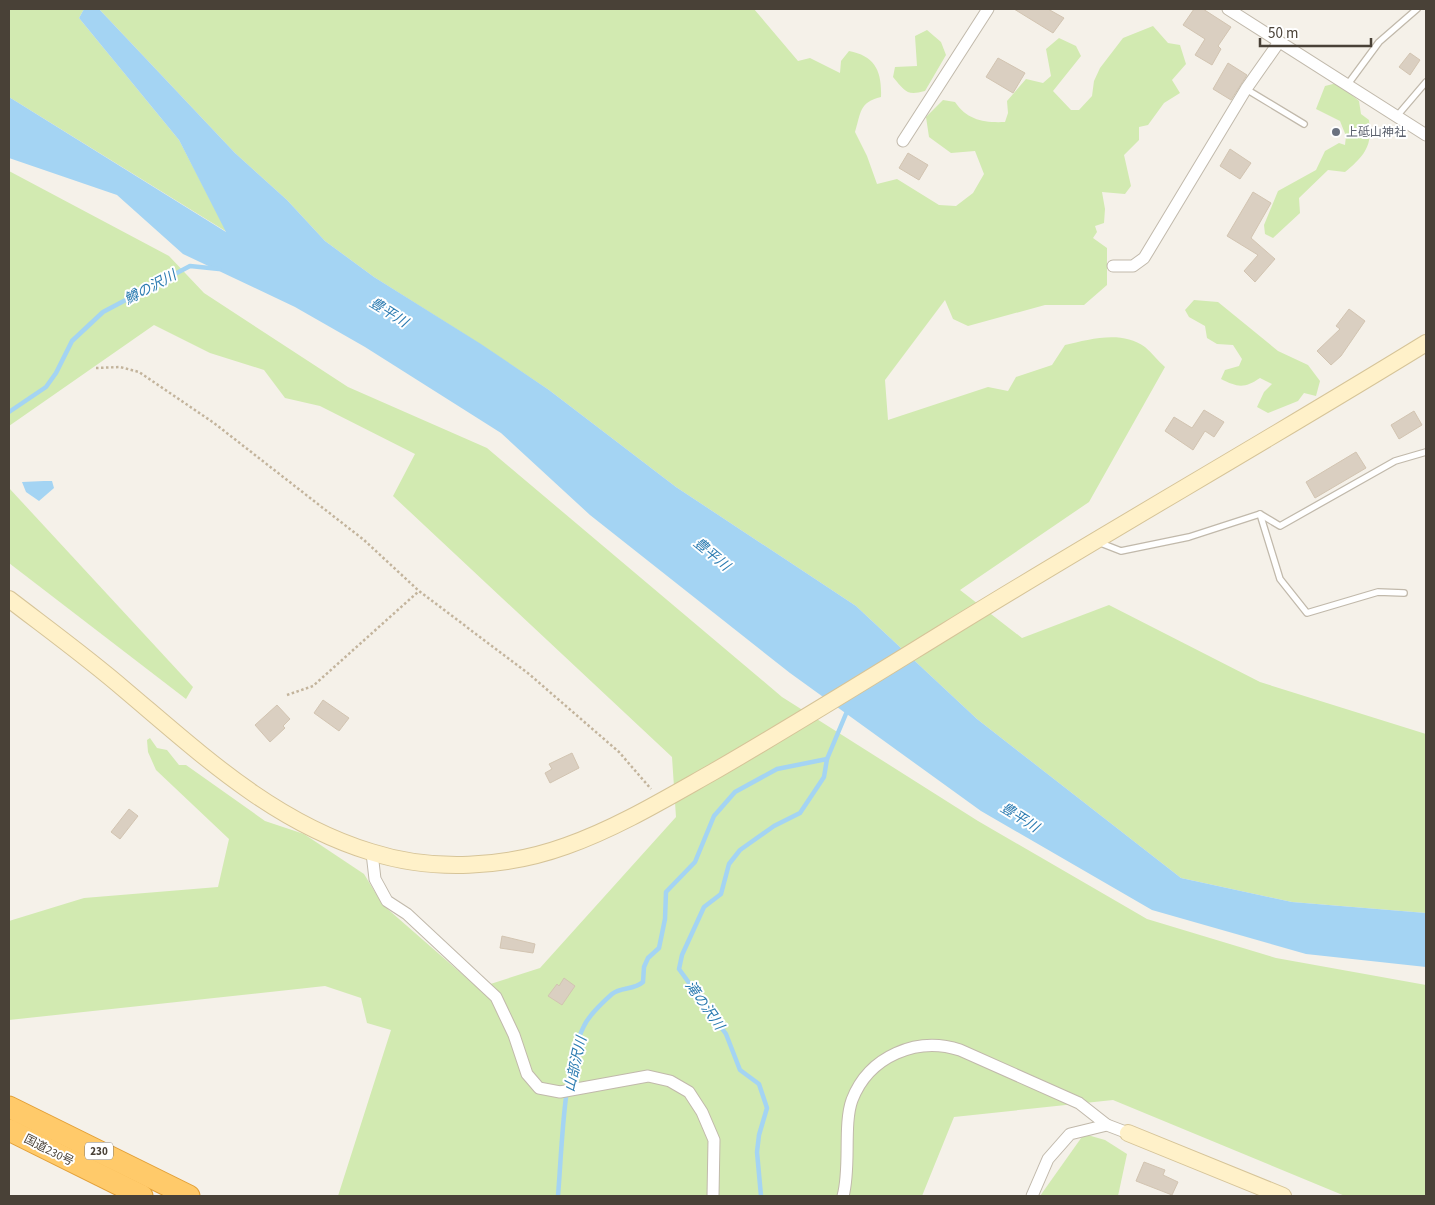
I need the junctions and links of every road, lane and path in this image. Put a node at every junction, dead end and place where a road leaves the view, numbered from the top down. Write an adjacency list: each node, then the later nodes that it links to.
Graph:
1 (988, 9): 11 (street)
2 (1228, 9): 4 (street)
3 (1417, 9): 6 (lane)
4 (1279, 42): 6 (street); 7 (street)
5 (1426, 82): 8 (lane)
6 (1348, 84): 8 (street)
7 (1246, 90): 9 (lane); 12 (street)
8 (1397, 116): 10 (street)
9 (1304, 124)
10 (1426, 135)
11 (903, 141)
12 (1113, 266)
13 (1426, 343): 17 (street)
14 (96, 368): 18 (path)
15 (1426, 452): 16 (lane)
16 (1260, 514): 17 (lane); 19 (lane)
17 (1096, 541): 22 (street)
18 (419, 591): 21 (path); 22 (path)
19 (1404, 592)
20 (9, 598): 23 (street)
21 (287, 695)
22 (662, 801): 23 (street)
23 (372, 853): 30 (street)
24 (9, 1107): 29 (highway, 国道230号 / 230)
25 (1107, 1125): 27 (street); 31 (street); 32 (street)
26 (9, 1130): 28 (highway, 国道230号 / 230)
27 (1128, 1133): 33 (street)
28 (142, 1196)
29 (189, 1196)
30 (713, 1196)
31 (843, 1196)
32 (1032, 1196)
33 (1283, 1196)

